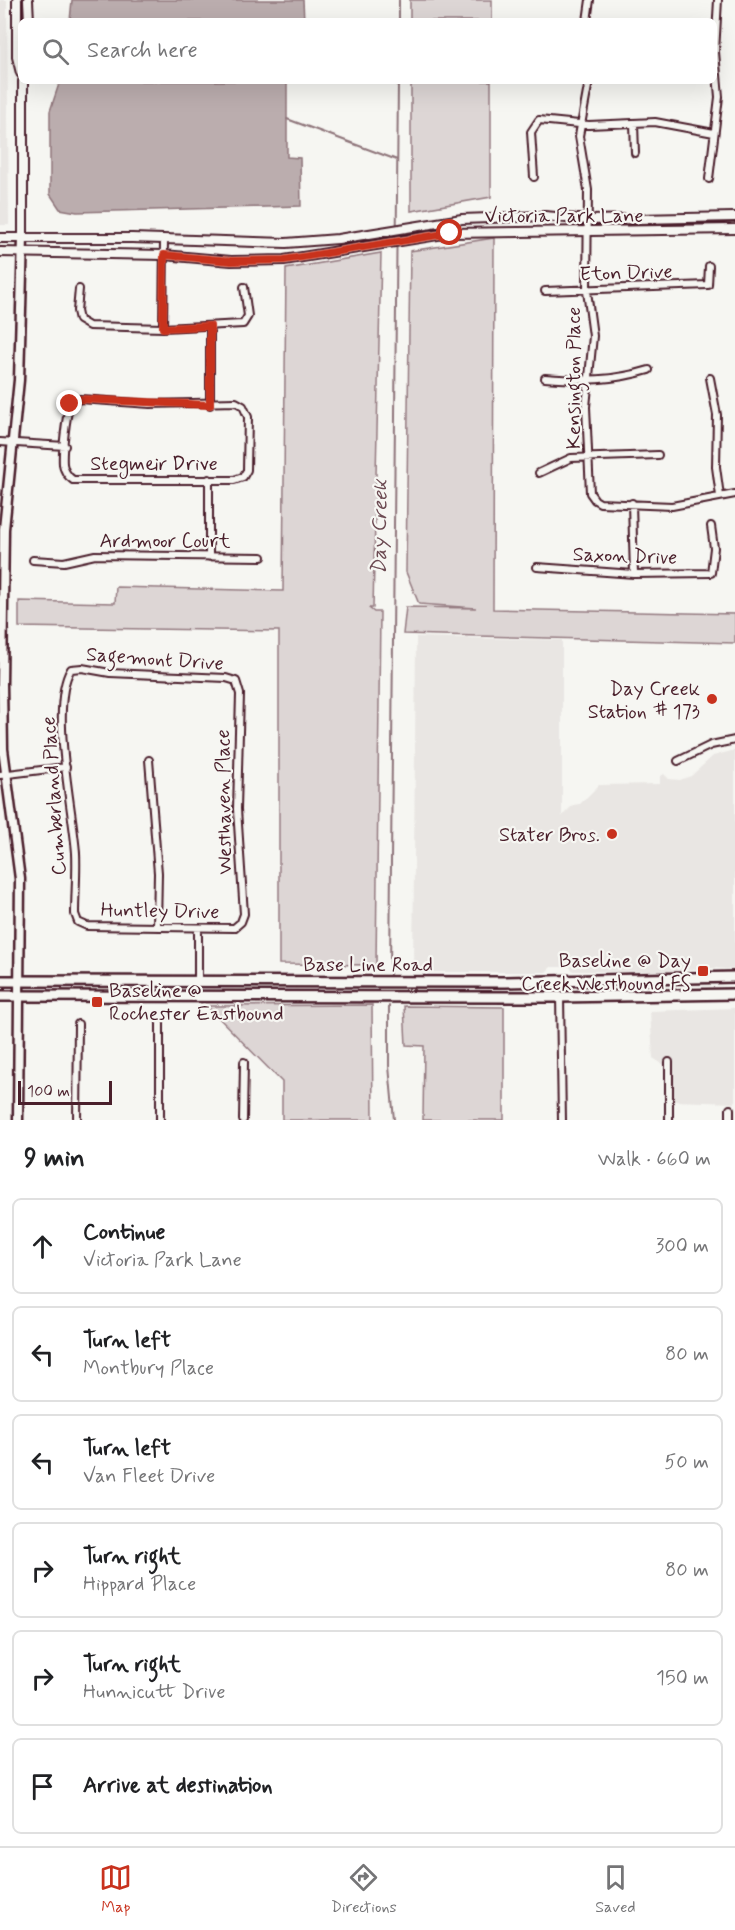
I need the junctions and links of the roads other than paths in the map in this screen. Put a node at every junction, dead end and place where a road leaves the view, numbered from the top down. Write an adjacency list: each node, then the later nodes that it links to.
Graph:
1 (17, 0): 8 (street)
2 (28, 0): 5 (street)
3 (590, 0): 6 (street)
4 (718, 0): 7 (street)
5 (28, 18)
6 (588, 18)
7 (717, 18)
8 (18, 61)
9 (717, 74): 14 (street)
10 (22, 84): 23 (street)
11 (588, 84): 13 (street, Kensington Place)
12 (634, 123): 13 (street); 14 (street); 15 (street)
13 (581, 124): 16 (street); 19 (street, Kensington Place)
14 (714, 133): 17 (street)
15 (635, 153)
16 (534, 177)
17 (709, 179)
18 (735, 217): 19 (street, Victoria Park Lane)
19 (588, 220): 21 (street, Kensington Place); 24 (street, Victoria Park Lane)
20 (735, 229): 21 (street, Victoria Park Lane)
21 (588, 231): 27 (street, Victoria Park Lane); 32 (street, Kensington Place)
22 (0, 238): 23 (street, Victoria Park Lane)
23 (23, 238): 24 (street, Victoria Park Lane); 26 (main road)
24 (164, 240): 27 (street)
25 (0, 252): 26 (street, Victoria Park Lane)
26 (23, 253): 27 (street, Victoria Park Lane); 41 (main road)
27 (164, 255): 34 (street)
28 (709, 266): 32 (street, Eton Drive)
29 (244, 287): 33 (street)
30 (79, 289): 34 (street)
31 (545, 291): 32 (street, Eton Drive)
32 (588, 291): 38 (street, Kensington Place)
33 (210, 326): 34 (street); 39 (street)
34 (163, 328)
35 (649, 370): 38 (street)
36 (545, 378): 38 (street)
37 (710, 378): 48 (street)
38 (588, 381): 44 (street, Kensington Place)
39 (210, 405): 42 (street); 46 (street, Stegmeir Drive)
40 (0, 442): 41 (street)
41 (12, 443): 42 (street); 62 (main road)
42 (65, 446): 46 (street, Stegmeir Drive)
43 (658, 455): 44 (street)
44 (590, 456): 45 (street); 49 (street, Kensington Place)
45 (538, 473)
46 (209, 479): 51 (street)
47 (735, 494): 48 (street)
48 (720, 496): 49 (street)
49 (633, 503): 55 (street)
50 (711, 526): 55 (street, Saxon Drive)
51 (209, 556): 52 (street, Ardmoor Court); 53 (street, Ardmoor Court)
52 (262, 557)
53 (33, 560)
54 (537, 567): 55 (street, Saxon Drive)
55 (634, 574)
56 (72, 669): 57 (street, Sagemont Drive); 61 (street, Cumberland Place)
57 (236, 681): 64 (street, Westhaven Place)
58 (735, 740): 60 (street)
59 (149, 760): 65 (street)
60 (678, 761)
61 (66, 767): 62 (street); 63 (street, Cumberland Place)
62 (3, 775): 69 (main road)
63 (78, 922): 65 (street, Huntley Drive)
64 (241, 922): 66 (street, Huntley Drive)
65 (157, 927): 66 (street, Huntley Drive)
66 (198, 927): 70 (street)
67 (735, 977): 70 (main road, Base Line Road)
68 (0, 981): 69 (main road, Base Line Road)
69 (19, 981): 70 (main road, Base Line Road); 73 (main road)
70 (198, 982)
71 (735, 994): 74 (main road, Base Line Road)
72 (0, 996): 73 (main road, Base Line Road)
73 (19, 996): 74 (main road, Base Line Road); 80 (main road)
74 (560, 997): 84 (street)
75 (160, 1023): 82 (street)
76 (78, 1024): 81 (street)
77 (244, 1062): 83 (street)
78 (669, 1062): 85 (street)
79 (730, 1109): 86 (street)
80 (18, 1120)
81 (77, 1120)
82 (160, 1120)
83 (243, 1120)
84 (562, 1120)
85 (669, 1120)
86 (730, 1120)

